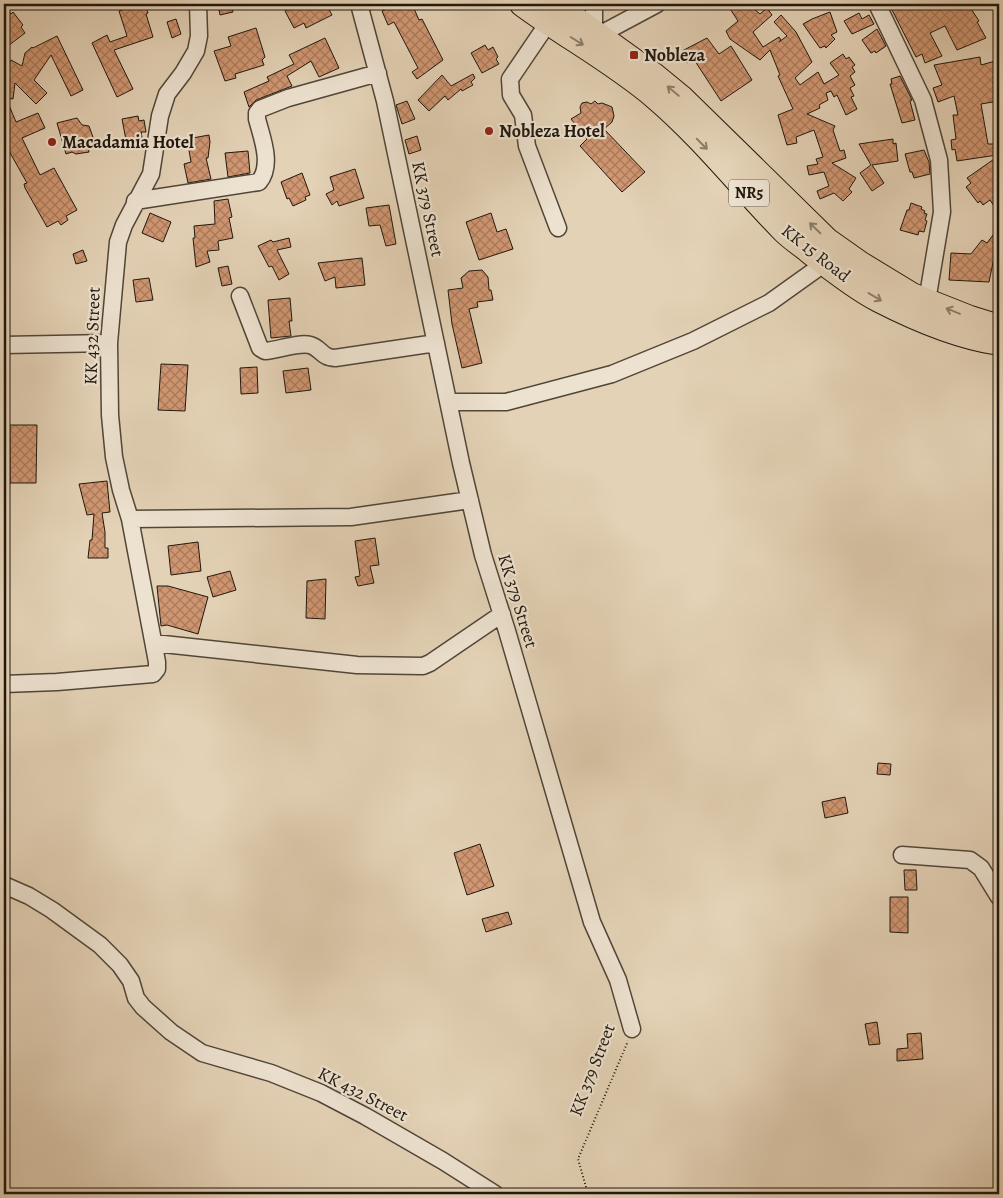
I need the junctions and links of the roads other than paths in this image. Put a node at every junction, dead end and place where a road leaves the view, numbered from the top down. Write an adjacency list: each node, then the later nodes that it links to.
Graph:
1 (198, 4): 10 (street, KK 432 Street)
2 (359, 4): 9 (street, KK 379 Street)
3 (522, 4): 7 (highway, KK 15 Road / NR5)
4 (594, 4): 8 (street)
5 (657, 4): 8 (street)
6 (877, 4): 14 (street)
7 (552, 14): 8 (highway, KK 15 Road / NR5); 11 (street); 12 (highway, KK 15 Road / NR5, one-way to 12)
8 (596, 33): 14 (highway, KK 15 Road / NR5, one-way to 8)
9 (378, 73): 10 (street); 17 (street, KK 379 Street)
10 (135, 201): 16 (street, KK 432 Street)
11 (558, 228)
12 (825, 264): 18 (highway, KK 15 Road / NR5, one-way to 18); 20 (street)
13 (240, 296): 17 (street)
14 (927, 301): 15 (highway, KK 15 Road / NR5, one-way to 14)
15 (999, 327)
16 (109, 343): 19 (street); 22 (street, KK 432 Street)
17 (436, 343): 20 (street, KK 379 Street)
18 (999, 343)
19 (4, 345)
20 (449, 402): 21 (street, KK 379 Street)
21 (470, 500): 22 (street); 23 (street, KK 379 Street)
22 (130, 519): 24 (street, KK 432 Street)
23 (502, 614): 24 (street); 30 (street, KK 379 Street)
24 (154, 644): 25 (street, KK 432 Street)
25 (4, 684)
26 (902, 855): 27 (street)
27 (993, 878): 29 (street)
28 (4, 885): 31 (street, KK 432 Street)
29 (999, 897)
30 (632, 1030)
31 (495, 1194)

